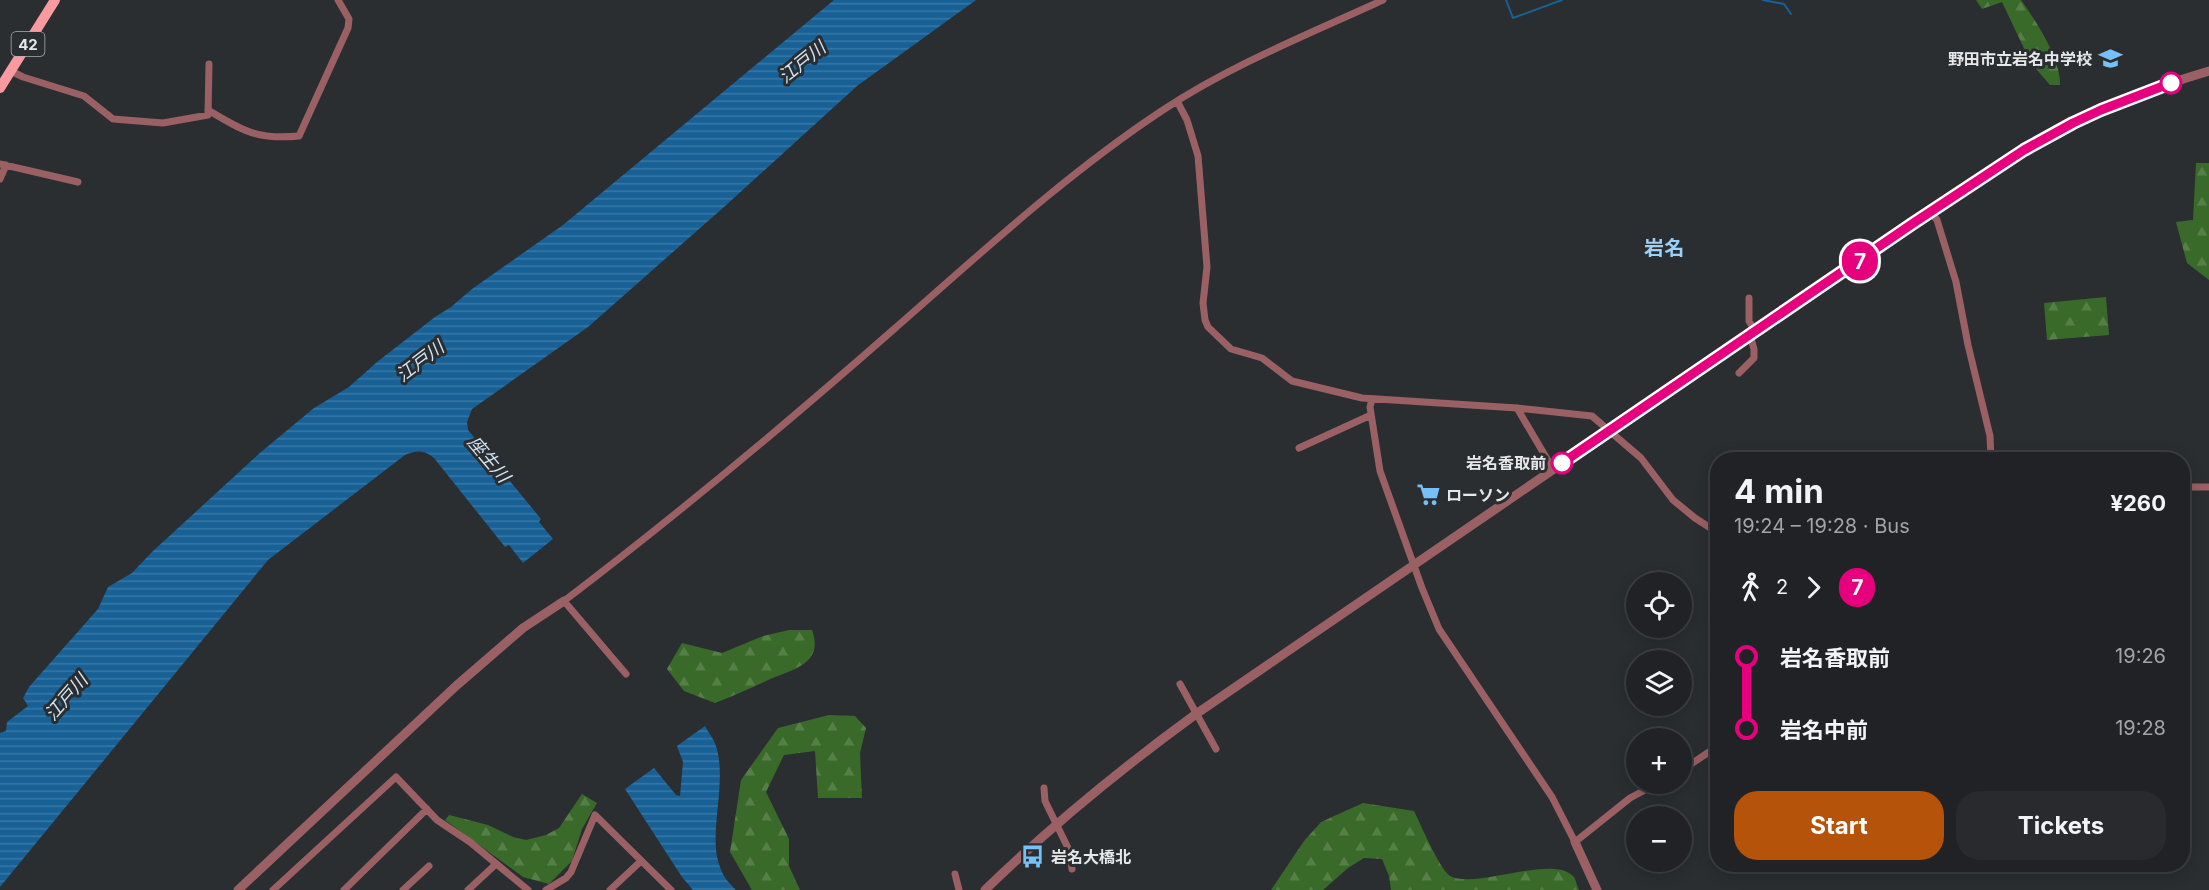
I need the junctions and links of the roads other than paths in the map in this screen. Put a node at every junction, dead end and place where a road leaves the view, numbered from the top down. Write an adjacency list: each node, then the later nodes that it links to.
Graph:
1 (56, 0): 5 (main road, 42)
2 (338, 0): 10 (street)
3 (1383, 0): 8 (street)
4 (208, 64): 9 (street)
5 (11, 71): 7 (main road, 42); 9 (street)
6 (2209, 71): 15 (street)
7 (0, 88)
8 (1177, 101): 19 (street); 30 (street)
9 (208, 110): 10 (street)
10 (293, 136): 11 (street)
11 (299, 142)
12 (3, 165): 13 (street); 14 (street)
13 (0, 179)
14 (78, 182)
15 (1930, 212): 17 (street); 24 (street)
16 (1749, 298): 17 (street)
17 (1753, 333): 18 (street); 22 (street)
18 (1739, 373)
19 (1372, 399): 20 (street); 21 (street)
20 (1517, 408): 22 (street); 25 (street)
21 (1371, 415): 23 (street); 29 (street)
22 (1609, 430): 25 (street); 28 (street)
23 (1299, 448)
24 (1991, 452)
25 (1553, 469): 29 (street)
26 (2190, 487): 27 (street)
27 (2209, 487)
28 (1710, 528)
29 (1414, 565): 33 (street); 41 (street)
30 (564, 601): 31 (street); 47 (street)
31 (627, 674)
32 (1180, 684): 33 (street)
33 (1196, 714): 34 (street); 40 (street)
34 (1216, 749)
35 (1710, 751): 36 (street)
36 (1692, 763)
37 (1044, 788): 40 (street)
38 (1637, 794): 41 (street)
39 (427, 809): 43 (street); 48 (street); 49 (street)
40 (1056, 824): 45 (street); 57 (street)
41 (1575, 842): 58 (street)
42 (641, 861): 53 (street); 54 (street); 55 (street)
43 (496, 864): 51 (street); 52 (street)
44 (429, 866): 50 (street)
45 (1072, 869)
46 (955, 874): 56 (street)
47 (238, 890)
48 (273, 890)
49 (344, 890)
50 (403, 890)
51 (468, 890)
52 (528, 890)
53 (546, 890)
54 (610, 890)
55 (671, 890)
56 (959, 890)
57 (985, 890)
58 (1597, 890)

